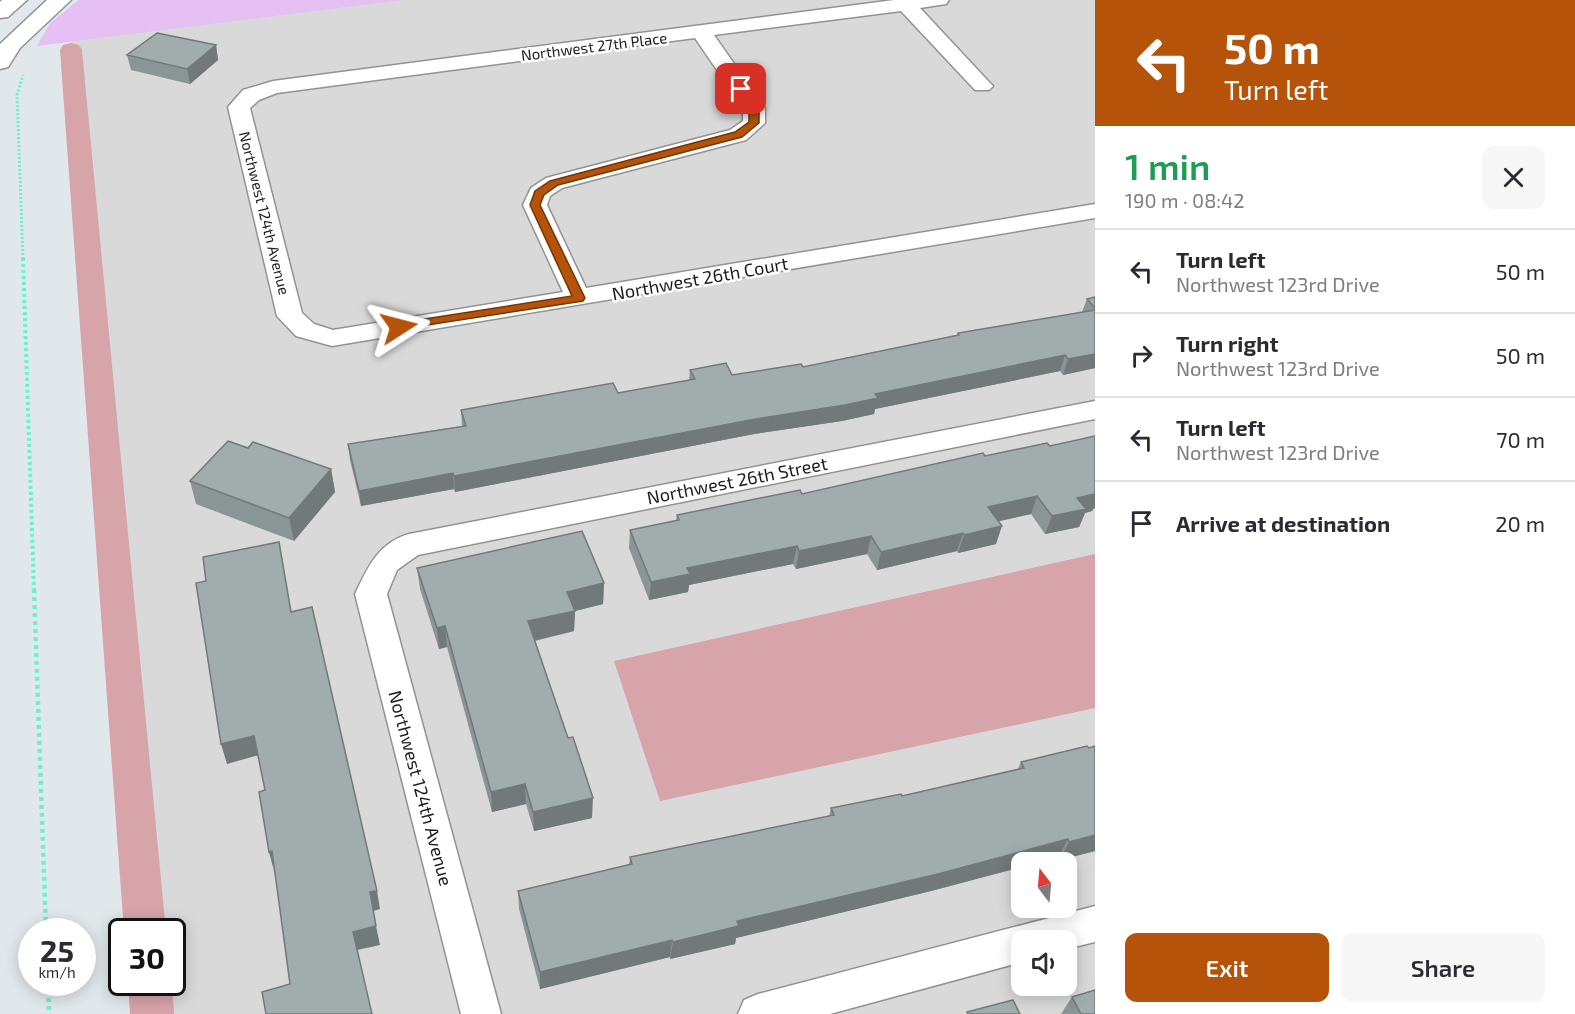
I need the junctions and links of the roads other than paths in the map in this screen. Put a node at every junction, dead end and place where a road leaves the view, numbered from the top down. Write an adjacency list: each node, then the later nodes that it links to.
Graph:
1 (16, 0): 5 (street)
2 (60, 0): 7 (street)
3 (939, 0): 4 (street, Northwest 27th Place)
4 (906, 4): 6 (street, Northwest 27th Place); 8 (street)
5 (0, 12)
6 (700, 32): 9 (street, Northwest 27th Place); 11 (street)
7 (0, 62)
8 (982, 86)
9 (251, 95): 12 (street, Northwest 124th Avenue)
10 (1095, 211): 11 (street, Northwest 26th Court)
11 (579, 298): 12 (street, Northwest 26th Court)
12 (305, 330)
13 (1095, 410): 14 (street, Northwest 26th Street)
14 (385, 563): 18 (street, Northwest 124th Avenue)
15 (1095, 924): 16 (street)
16 (1071, 930)
17 (1011, 946): 19 (street)
18 (480, 1014)
19 (758, 1014)

